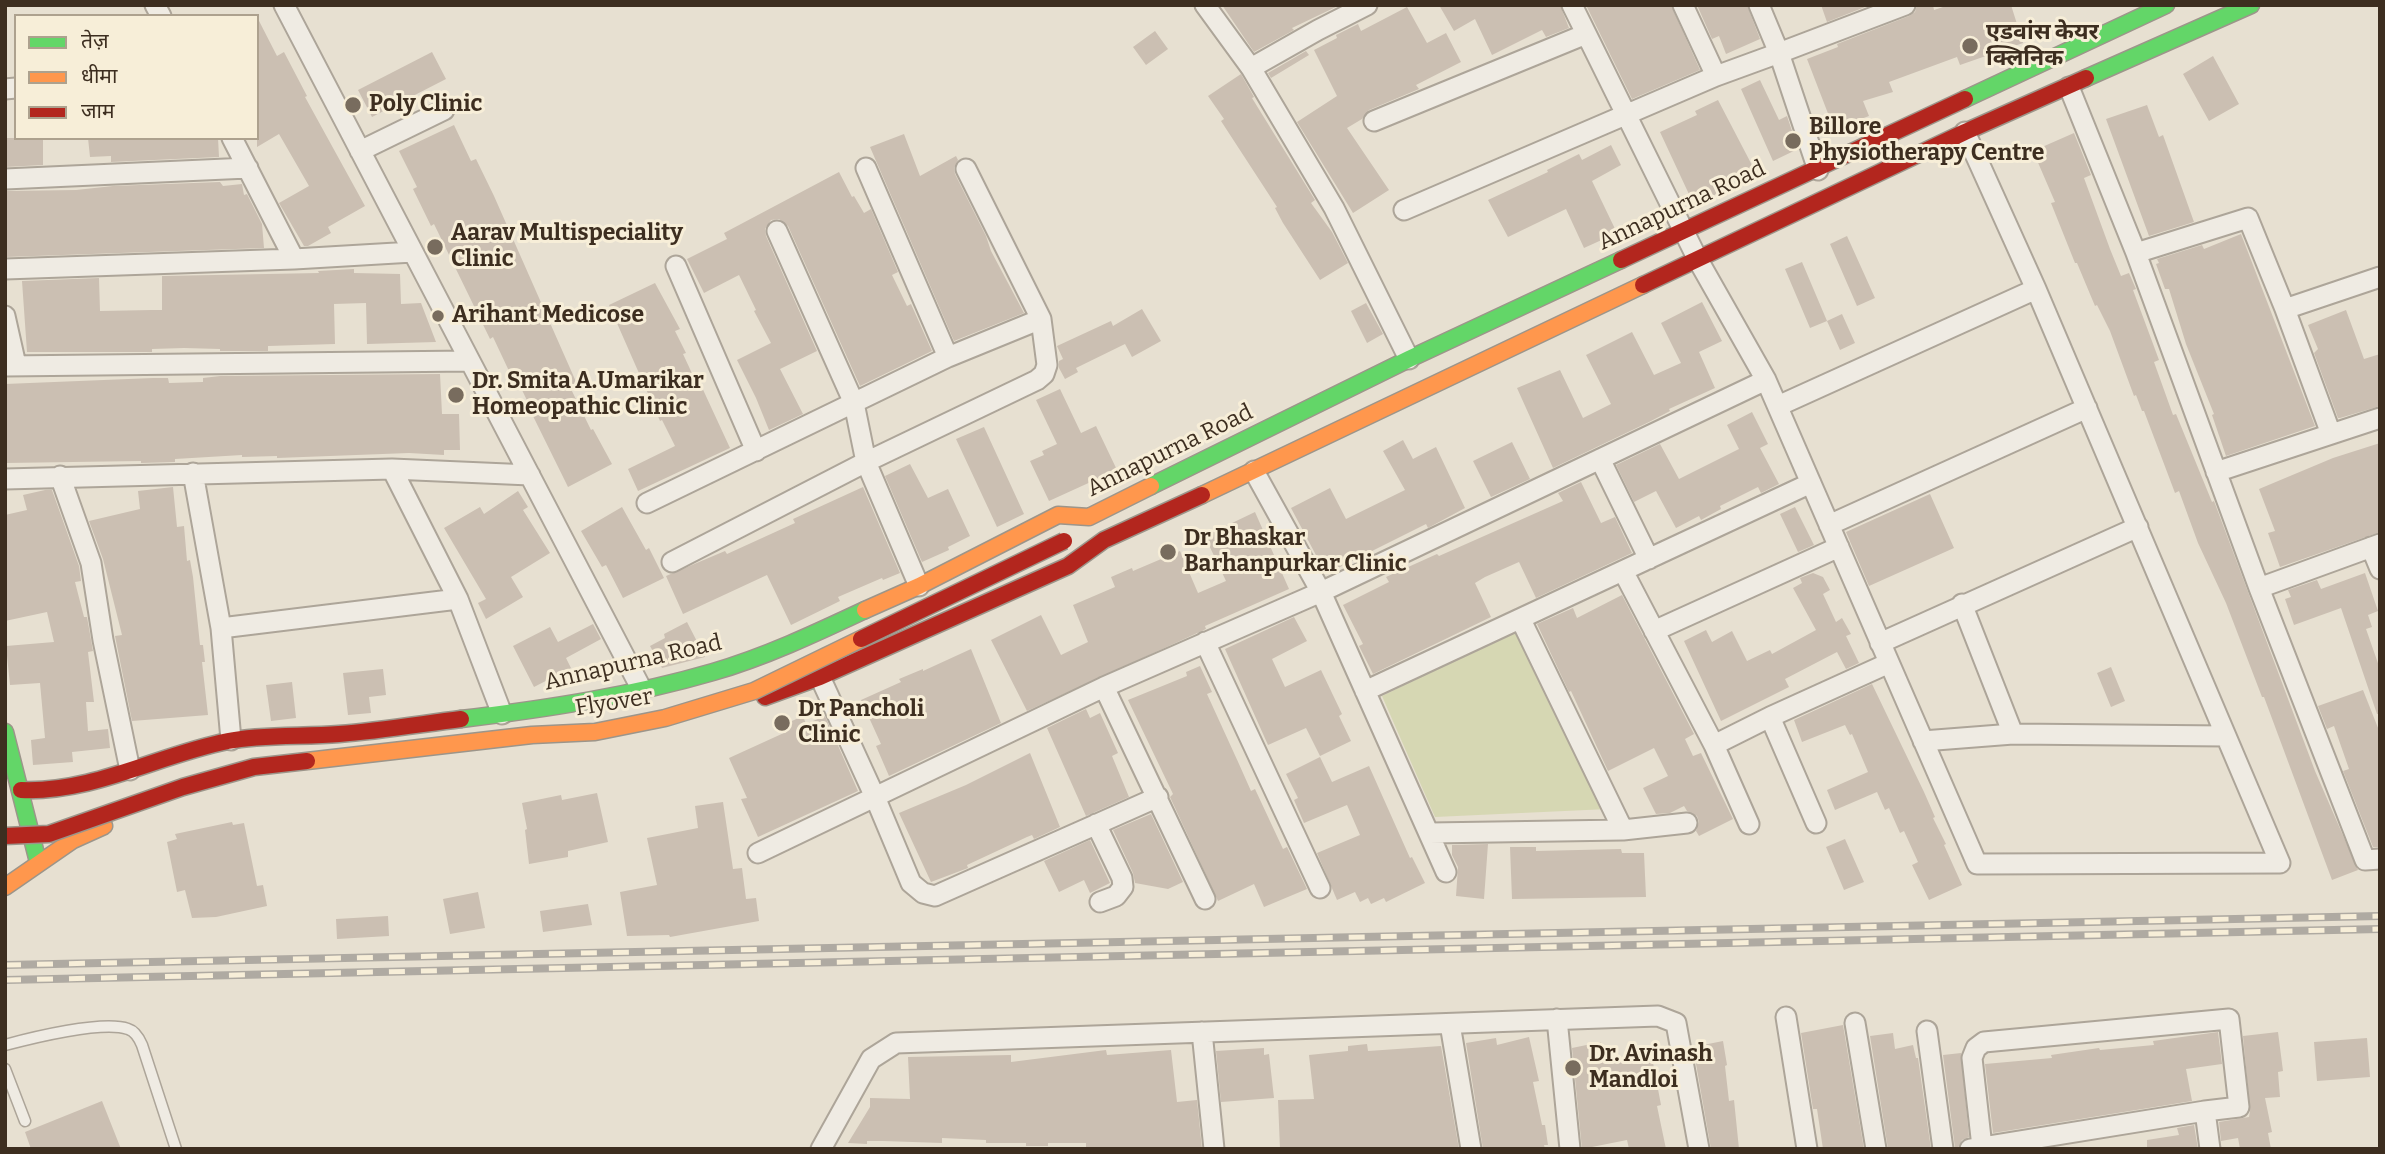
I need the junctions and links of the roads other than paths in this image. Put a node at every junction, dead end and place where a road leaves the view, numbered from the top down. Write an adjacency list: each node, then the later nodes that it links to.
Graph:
1 (284, 5): 21 (street)
2 (1205, 5): 13 (street)
3 (1367, 5): 13 (street)
4 (1572, 5): 10 (street)
5 (1683, 5): 14 (street)
6 (1759, 5): 12 (street)
7 (1905, 5): 12 (street)
8 (2250, 5): 11 (main road)
9 (2155, 8): 11 (street); 25 (main road, Annapurna Road)
10 (1586, 34): 17 (street); 18 (street)
11 (2160, 46): 15 (main road)
12 (1779, 53): 14 (street); 25 (street)
13 (1251, 68): 42 (street)
14 (1716, 76): 17 (street)
15 (2069, 87): 19 (main road); 31 (street)
16 (444, 110): 21 (street)
17 (1626, 115): 27 (street); 28 (street)
18 (1374, 121)
19 (1965, 132): 33 (main road); 37 (street)
20 (233, 140): 23 (street)
21 (360, 151): 30 (street)
22 (866, 168): 41 (street)
23 (247, 169): 26 (street); 32 (street)
24 (966, 169): 40 (street)
25 (1818, 170): 28 (main road, Annapurna Road)
26 (5, 179)
27 (1404, 210)
28 (1683, 230): 33 (street); 42 (main road, Annapurna Road)
29 (777, 231): 46 (street)
30 (413, 252): 32 (street); 43 (street)
31 (2136, 253): 38 (street); 56 (street)
32 (294, 259): 35 (street)
33 (1698, 260): 45 (street); 55 (main road)
34 (676, 266): 51 (street)
35 (5, 269)
36 (2380, 277): 38 (street)
37 (2036, 289): 47 (street); 48 (street)
38 (2286, 309): 50 (street)
39 (5, 316): 44 (street)
40 (1041, 319): 41 (street); 53 (street)
41 (948, 357): 46 (street)
42 (1409, 359): 63 (main road, Annapurna Road)
43 (470, 361): 44 (street); 58 (street)
44 (11, 366)
45 (1766, 380): 47 (street); 52 (street)
46 (854, 402): 51 (street); 53 (street)
47 (1778, 406): 61 (street)
48 (2087, 408): 64 (street); 65 (street)
49 (2380, 418): 50 (street)
50 (2331, 434): 56 (street)
51 (755, 451): 62 (street)
52 (1600, 459): 70 (street); 76 (street)
53 (866, 461): 71 (street); 74 (street)
54 (392, 469): 57 (street); 58 (street); 77 (street)
55 (1254, 471): 67 (main road); 76 (street)
56 (2216, 472): 75 (street)
57 (193, 473): 59 (street); 80 (street)
58 (530, 475): 87 (street)
59 (60, 476): 60 (street); 97 (street)
60 (5, 479)
61 (1811, 483): 64 (street); 70 (street)
62 (647, 503)
63 (1089, 517): 66 (main road); 74 (main road, Annapurna Road)
64 (1829, 525): 69 (street)
65 (2137, 527): 78 (street); 93 (street)
66 (1071, 538): 67 (main road); 107 (main road, Flyover, bridge)
67 (1104, 540): 85 (main road)
68 (2376, 545): 72 (street); 75 (street)
69 (1839, 547): 81 (street); 83 (street)
70 (1649, 559): 73 (street)
71 (672, 562)
72 (2380, 569)
73 (1623, 570): 79 (street); 81 (street)
74 (919, 586): 87 (main road, Annapurna Road)
75 (2259, 588): 109 (street)
76 (1321, 592): 82 (street); 88 (street)
77 (458, 599): 80 (street); 89 (street)
78 (1962, 604): 83 (street); 92 (street)
79 (1521, 620): 88 (street); 105 (street)
80 (220, 628): 94 (street)
81 (1654, 631): 96 (street)
82 (1205, 642): 86 (street); 113 (street)
83 (1880, 643): 84 (street)
84 (1889, 663): 90 (street); 95 (street)
85 (820, 677): 99 (street); 110 (main road)
86 (1104, 687): 99 (street); 100 (street)
87 (642, 690): 89 (main road, Annapurna Road)
88 (1365, 691): 106 (street)
89 (502, 714): 94 (main road, Annapurna Road)
90 (1770, 717): 96 (street); 102 (street)
91 (5, 732): 98 (main road)
92 (2013, 734): 93 (street); 95 (street)
93 (2226, 736): 95 (street)
94 (231, 740): 97 (main road, Annapurna Road)
95 (1923, 741)
96 (1714, 745): 104 (street)
97 (130, 770): 98 (main road, Annapurna Road)
98 (13, 786): 110 (main road)
99 (875, 797): 103 (street); 108 (street)
100 (1158, 797): 103 (street); 114 (street)
101 (1687, 823): 105 (street)
102 (1816, 823)
103 (1096, 824): 115 (street)
104 (1749, 824)
105 (1623, 830): 106 (street)
106 (1430, 833): 111 (street)
107 (5, 836)
108 (758, 853)
109 (2380, 859)
110 (38, 864): 112 (main road)
111 (1446, 872)
112 (5, 887)
113 (1320, 888)
114 (1205, 900)
115 (1100, 902)
116 (1786, 1017): 133 (street)
117 (1557, 1019): 119 (street); 131 (street); 132 (street)
118 (1855, 1023): 134 (street)
119 (1450, 1024): 121 (street); 130 (street)
120 (1927, 1031): 135 (street)
121 (1202, 1032): 128 (street); 129 (street)
122 (5, 1045): 127 (lane)
123 (5, 1069): 125 (lane)
124 (2205, 1111): 126 (street); 126 (street); 136 (street)
125 (25, 1121)
126 (1978, 1148)
127 (176, 1149)
128 (821, 1149)
129 (1214, 1149)
130 (1471, 1149)
131 (1570, 1149)
132 (1699, 1149)
133 (1807, 1149)
134 (1876, 1149)
135 (1943, 1149)
136 (2210, 1149)

